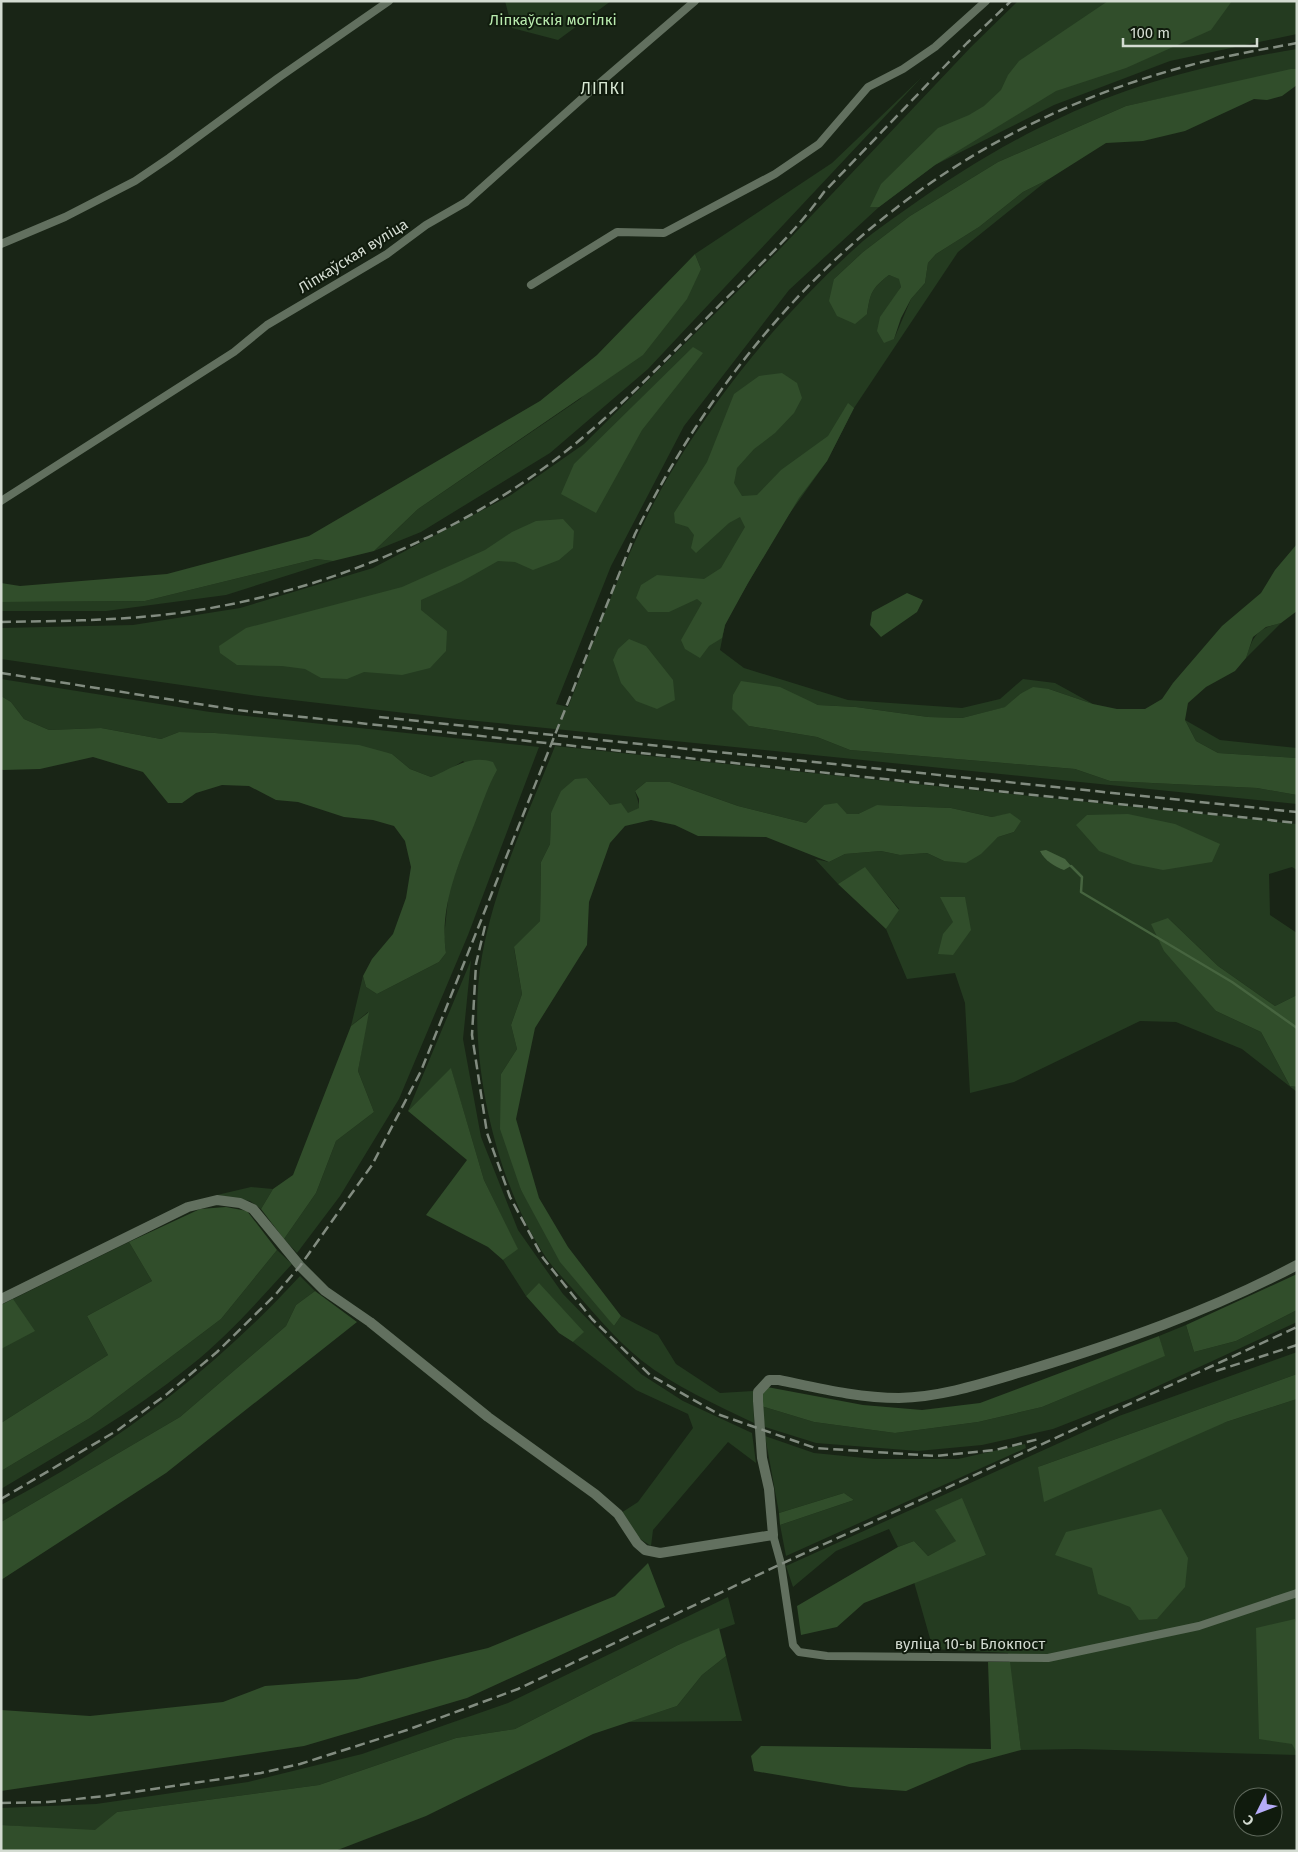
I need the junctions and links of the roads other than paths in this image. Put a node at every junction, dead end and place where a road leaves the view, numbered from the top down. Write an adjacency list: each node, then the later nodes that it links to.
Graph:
1 (389, 1): 4 (street)
2 (696, 1): 6 (street, Ліпкаўская вуліца)
3 (985, 2): 5 (street)
4 (1, 244)
5 (532, 285)
6 (1, 501)
7 (1297, 1264): 9 (street)
8 (1, 1299): 9 (street)
9 (773, 1536): 10 (street, вуліца 10-ы Блокпост)
10 (1297, 1593)

